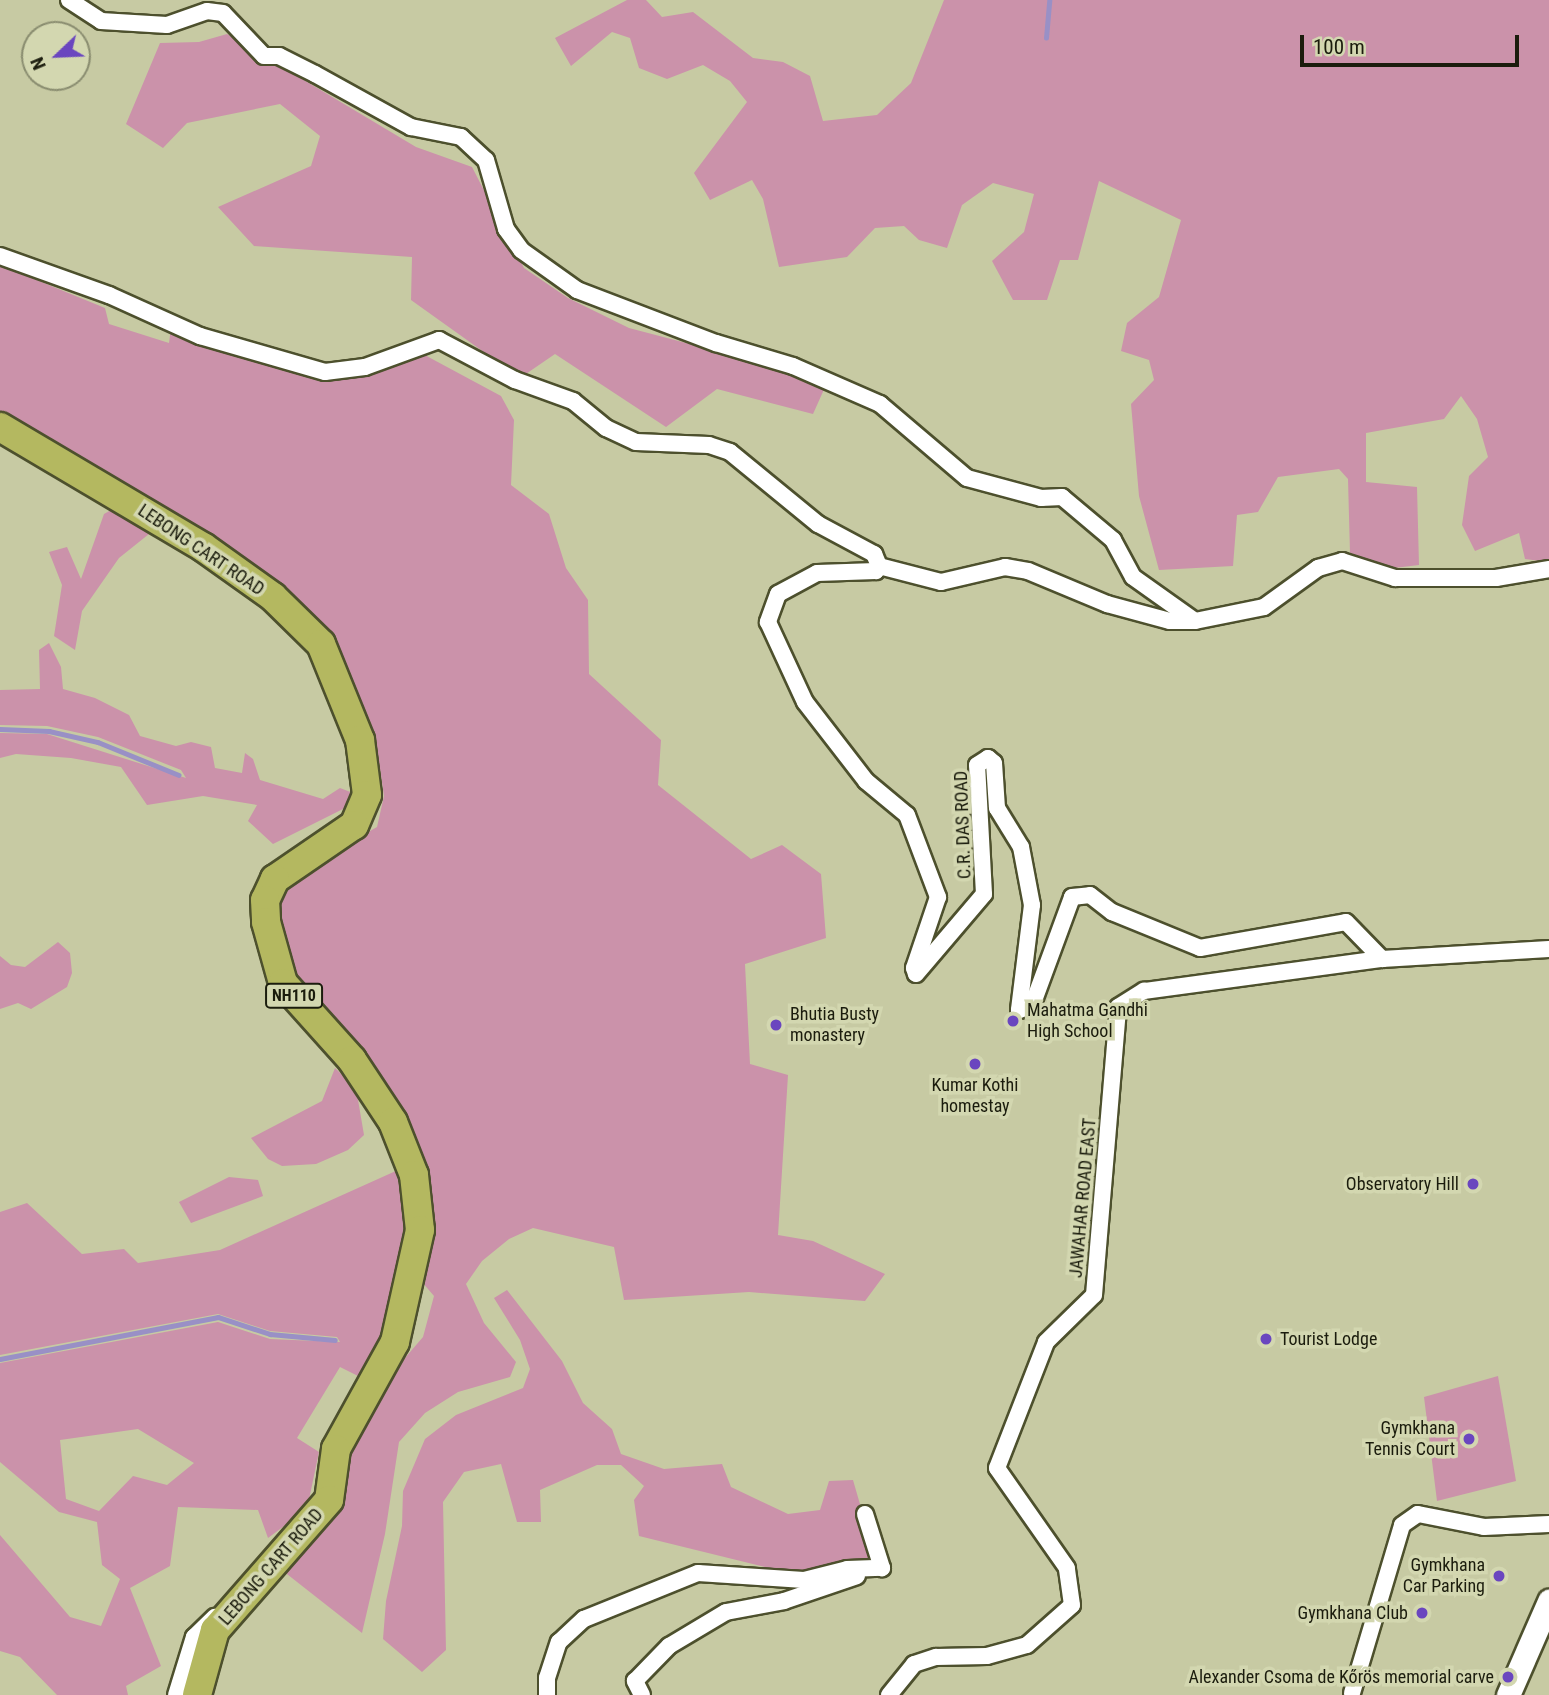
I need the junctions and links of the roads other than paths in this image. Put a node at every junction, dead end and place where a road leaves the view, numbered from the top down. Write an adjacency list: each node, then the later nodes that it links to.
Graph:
1 (69, 0): 6 (street)
2 (0, 256): 4 (street)
3 (0, 427): 13 (highway, LEBONG CART ROAD / NH110)
4 (879, 566): 6 (street); 8 (street, C.R. DAS ROAD)
5 (1549, 569): 6 (street)
6 (1195, 621)
7 (1549, 949): 8 (street)
8 (1382, 959): 19 (street, JAWAHAR ROAD EAST)
9 (865, 1514): 11 (street)
10 (1549, 1524): 14 (street)
11 (882, 1569): 17 (street); 18 (street)
12 (1549, 1601): 20 (main road)
13 (230, 1608): 15 (street); 16 (highway, LEBONG CART ROAD / NH110)
14 (1352, 1693)
15 (176, 1695)
16 (197, 1695)
17 (547, 1695)
18 (642, 1695)
19 (889, 1695)
20 (1508, 1695)

